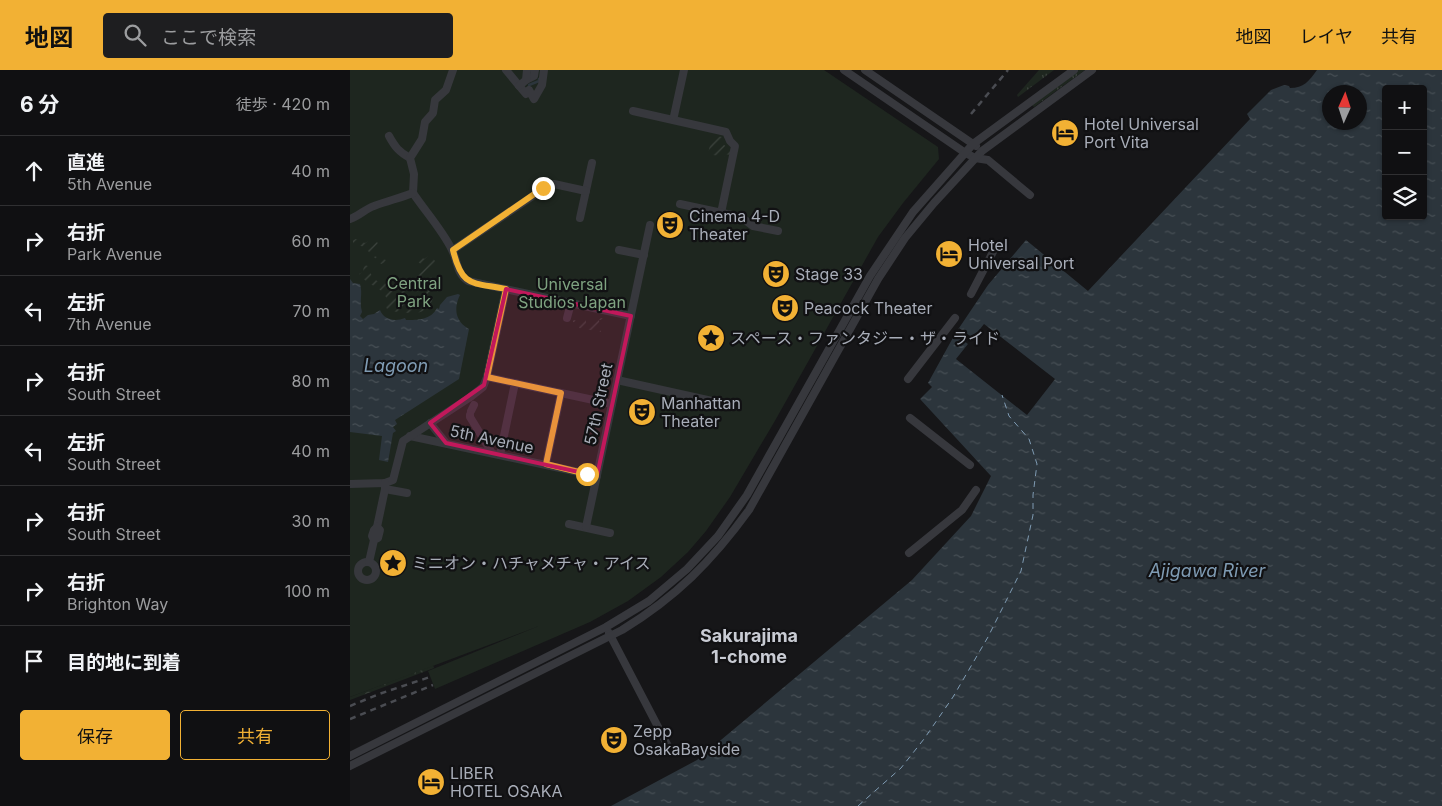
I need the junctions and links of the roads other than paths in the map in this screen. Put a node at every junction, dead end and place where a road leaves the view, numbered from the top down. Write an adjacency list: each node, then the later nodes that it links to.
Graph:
1 (452, 70): 19 (street)
2 (506, 70): 12 (street)
3 (527, 70): 11 (street)
4 (535, 70): 11 (street)
5 (544, 70): 12 (street)
6 (844, 70): 18 (street)
7 (866, 70): 16 (street)
8 (1074, 70): 16 (street)
9 (1092, 70): 17 (street)
10 (683, 73): 14 (street)
11 (526, 80): 12 (street)
12 (519, 86)
13 (633, 111): 27 (street)
14 (674, 116)
15 (389, 136): 19 (street)
16 (973, 144): 17 (street); 18 (street)
17 (982, 151): 20 (street); 21 (street)
18 (964, 152): 20 (street); 67 (street)
19 (410, 158): 24 (street)
20 (975, 158): 21 (street); 68 (street)
21 (988, 160): 25 (street)
22 (592, 163): 23 (street)
23 (586, 191): 29 (street); 33 (street)
24 (413, 193): 28 (street); 33 (street)
25 (1030, 195)
26 (680, 204): 27 (street)
27 (721, 212): 31 (street)
28 (350, 218)
29 (580, 218)
30 (650, 225): 35 (street, 57th Street)
31 (778, 231)
32 (995, 248): 37 (street)
33 (453, 250): 36 (street)
34 (619, 250): 35 (street)
35 (644, 255): 39 (street, 57th Street)
36 (506, 289): 38 (street); 42 (street)
37 (971, 294)
38 (571, 303): 39 (street); 40 (street)
39 (631, 316): 44 (street, 57th Street)
40 (568, 318)
41 (955, 318): 43 (street)
42 (487, 377): 45 (street); 51 (street)
43 (908, 379)
44 (617, 380): 47 (street); 48 (street, 57th Street)
45 (515, 383): 46 (street); 54 (street)
46 (561, 393): 48 (street); 55 (street)
47 (721, 403)
48 (612, 404): 57 (street, 57th Street)
49 (472, 410): 54 (street)
50 (910, 418): 56 (street)
51 (430, 423): 52 (street); 53 (street)
52 (410, 436): 53 (street, 5th Avenue); 59 (street)
53 (446, 443): 54 (street, 5th Avenue)
54 (496, 454): 55 (street, 5th Avenue)
55 (546, 464): 57 (street, 5th Avenue)
56 (970, 465)
57 (597, 476): 63 (street, 57th Street)
58 (350, 484): 59 (street)
59 (385, 486): 61 (street); 66 (street)
60 (976, 490): 65 (street)
61 (410, 494)
62 (569, 524): 63 (street)
63 (586, 527): 64 (street)
64 (610, 533)
65 (909, 552)
66 (369, 562)
67 (606, 627): 68 (street); 70 (street)
68 (611, 636): 69 (street); 71 (street)
69 (668, 746)
70 (350, 756)
71 (350, 766)

